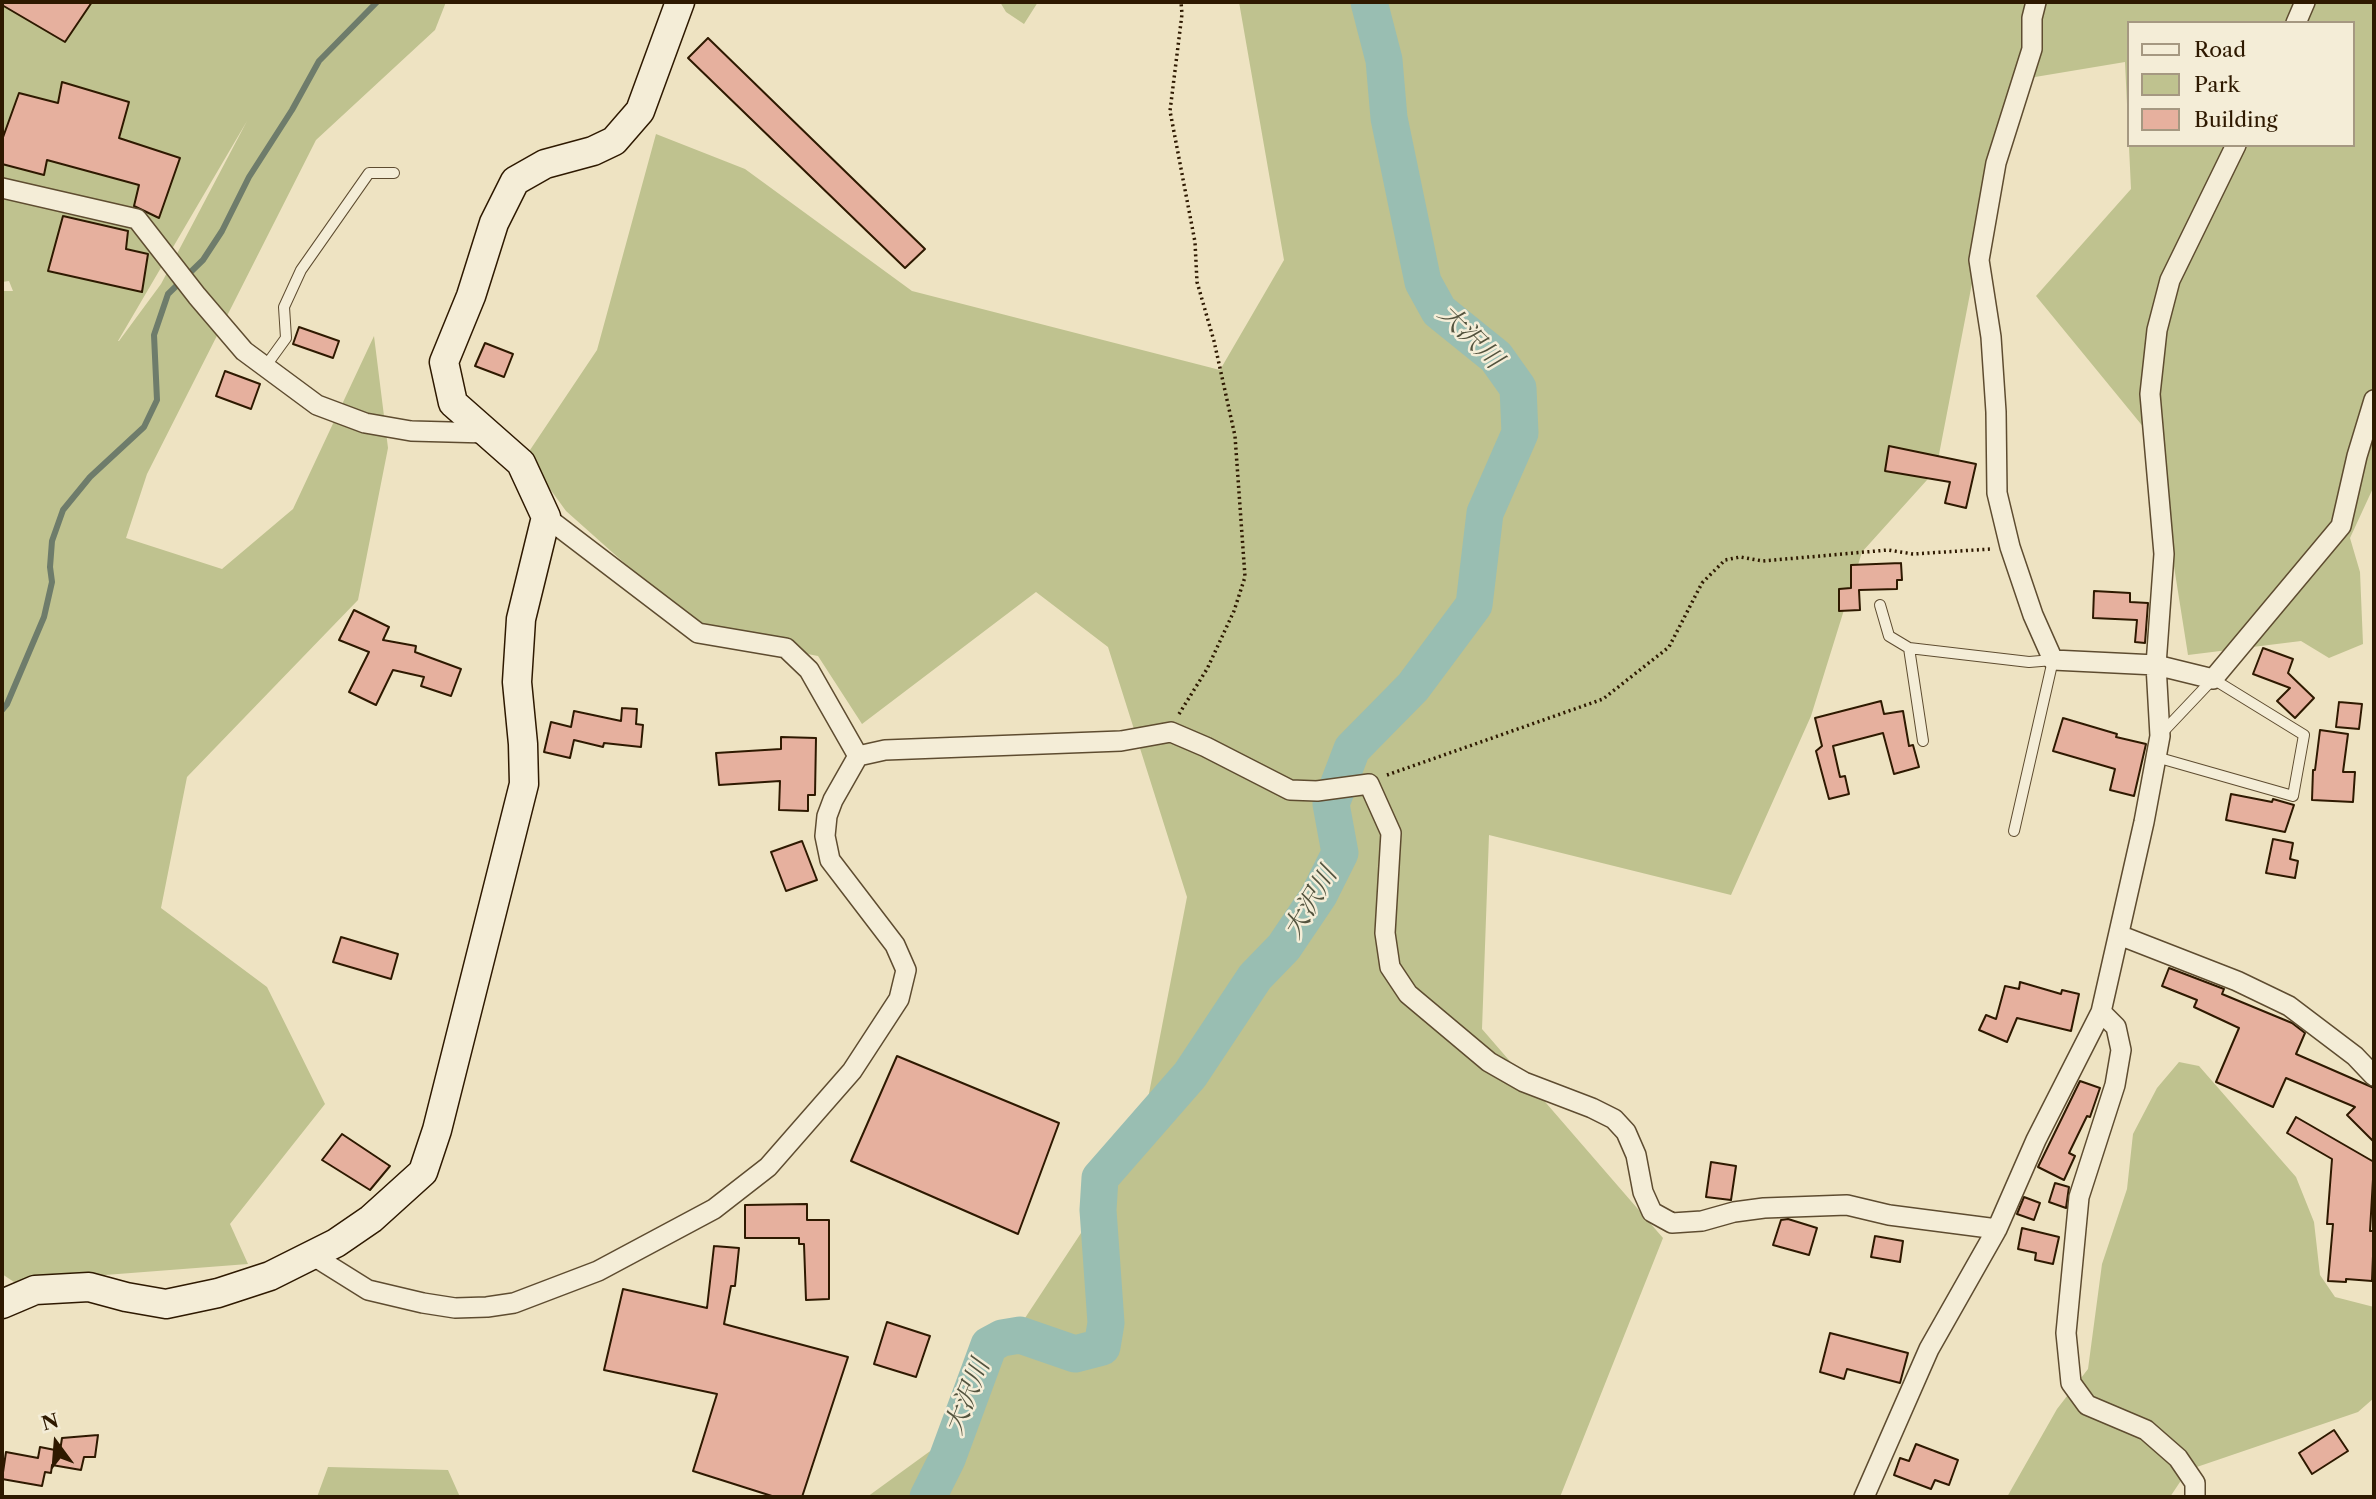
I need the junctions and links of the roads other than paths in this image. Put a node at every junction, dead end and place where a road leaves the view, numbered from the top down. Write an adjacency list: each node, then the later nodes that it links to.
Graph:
1 (680, 2): 10 (street)
2 (2036, 2): 14 (street)
3 (2305, 2): 4 (street)
4 (2297, 21)
5 (2235, 147): 15 (street)
6 (394, 173): 8 (lane)
7 (2, 188): 8 (street)
8 (265, 367): 10 (street)
9 (2374, 400): 16 (street)
10 (487, 433): 11 (street)
11 (546, 517): 19 (street); 26 (street)
12 (1880, 605): 13 (lane)
13 (1909, 648): 14 (lane); 18 (lane)
14 (2053, 660): 15 (street); 21 (lane)
15 (2156, 665): 16 (street); 17 (street)
16 (2213, 679): 17 (lane); 20 (lane)
17 (2160, 736): 20 (street)
18 (1923, 741)
19 (858, 756): 25 (street); 26 (street)
20 (2156, 757): 22 (street)
21 (2014, 831)
22 (2119, 935): 23 (street); 24 (street)
23 (2101, 1012): 25 (street); 29 (street)
24 (2374, 1076)
25 (1997, 1229): 28 (street)
26 (312, 1255): 27 (street)
27 (2, 1304)
28 (1864, 1497)
29 (2195, 1497)

